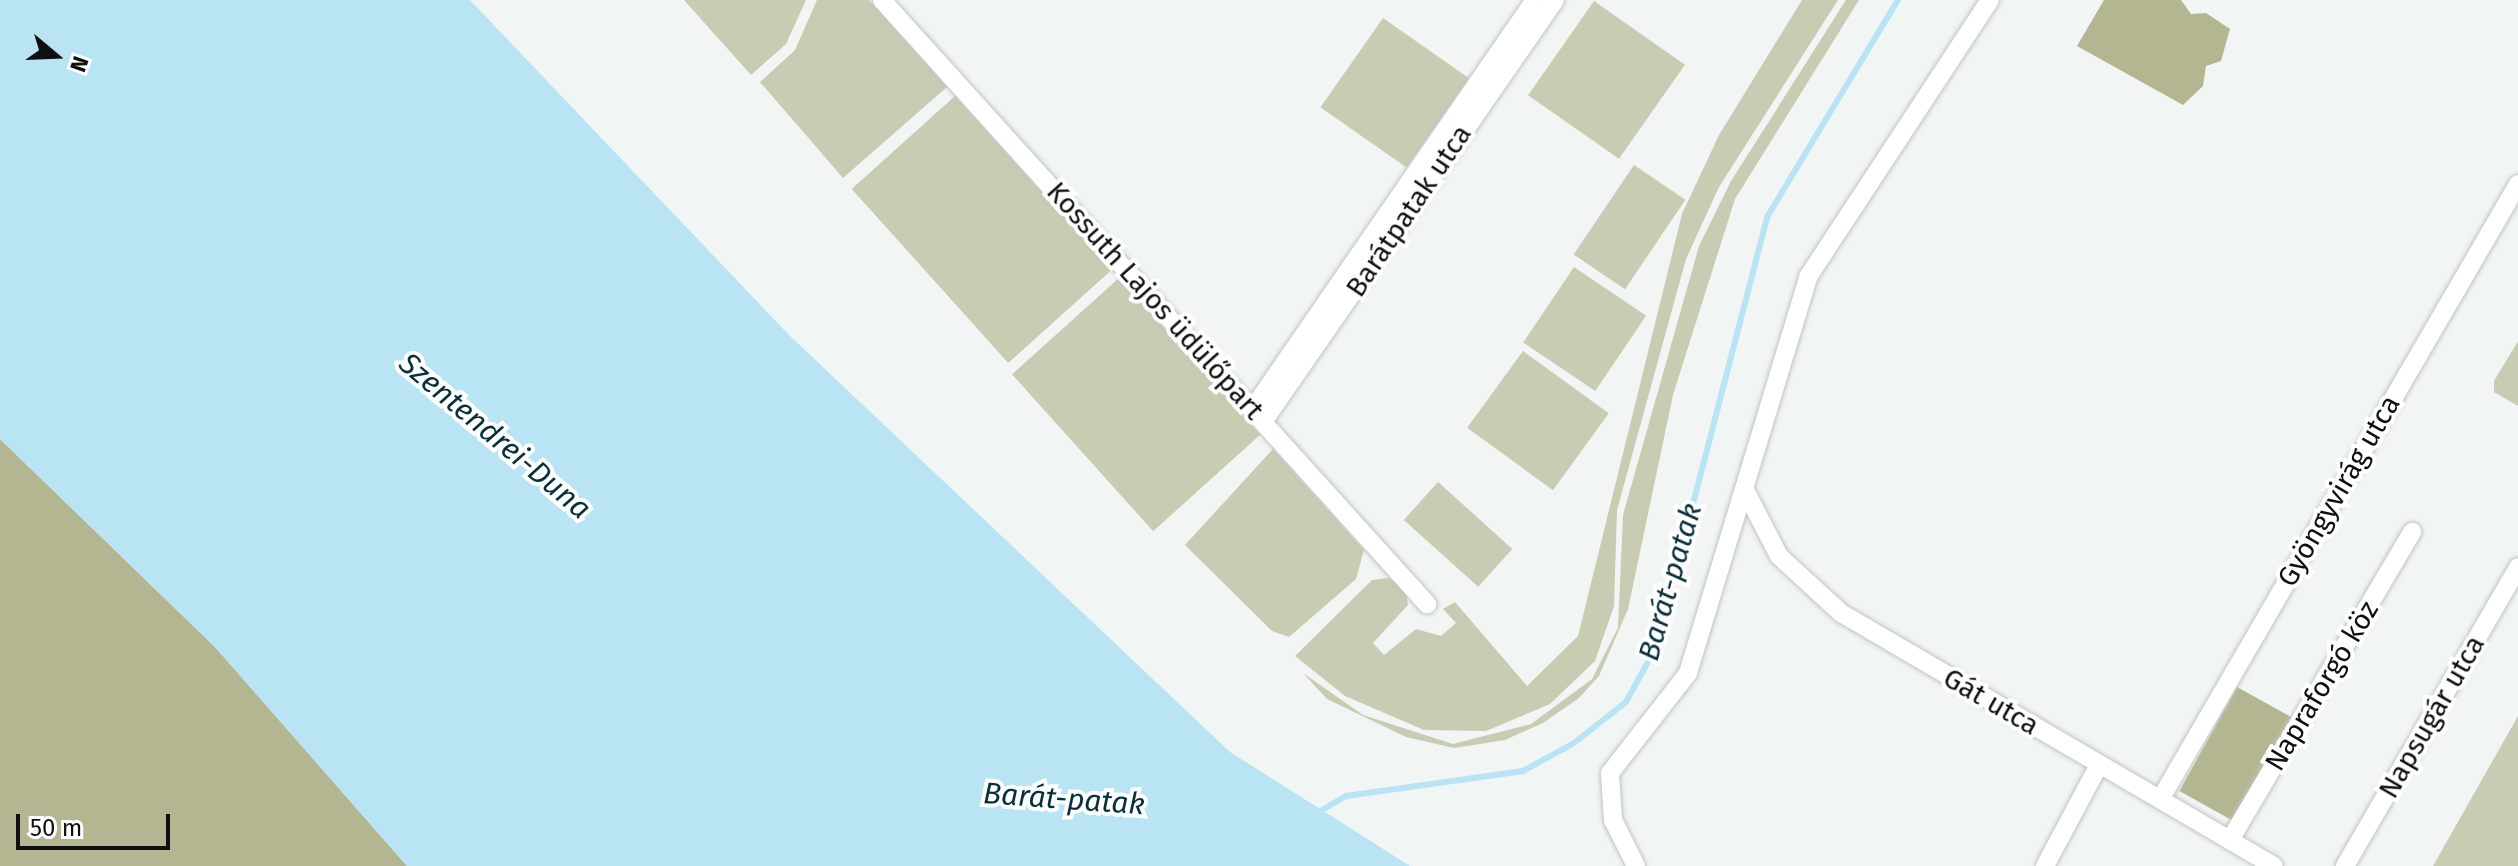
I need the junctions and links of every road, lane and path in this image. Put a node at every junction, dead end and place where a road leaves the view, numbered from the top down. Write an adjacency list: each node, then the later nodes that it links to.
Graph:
1 (882, 0): 6 (street, Kossuth Lajos üdülőpart)
2 (1535, 0): 6 (street, Barátpatak utca)
3 (1555, 0): 6 (street, Barátpatak utca)
4 (1990, 0): 7 (street)
5 (2518, 184): 12 (street, Gyöngyvirág utca)
6 (1257, 416): 10 (street, Kossuth Lajos üdülőpart)
7 (1747, 494): 11 (street, Gát utca); 14 (street)
8 (2412, 532): 13 (street, Napraforgó köz)
9 (2518, 567): 17 (street, Napsugár utca)
10 (1427, 604)
11 (2099, 765): 12 (street, Gát utca); 15 (street)
12 (2161, 798): 13 (street, Gát utca)
13 (2230, 840): 16 (street, Gát utca)
14 (1636, 866)
15 (2045, 866)
16 (2274, 866)
17 (2345, 866)

